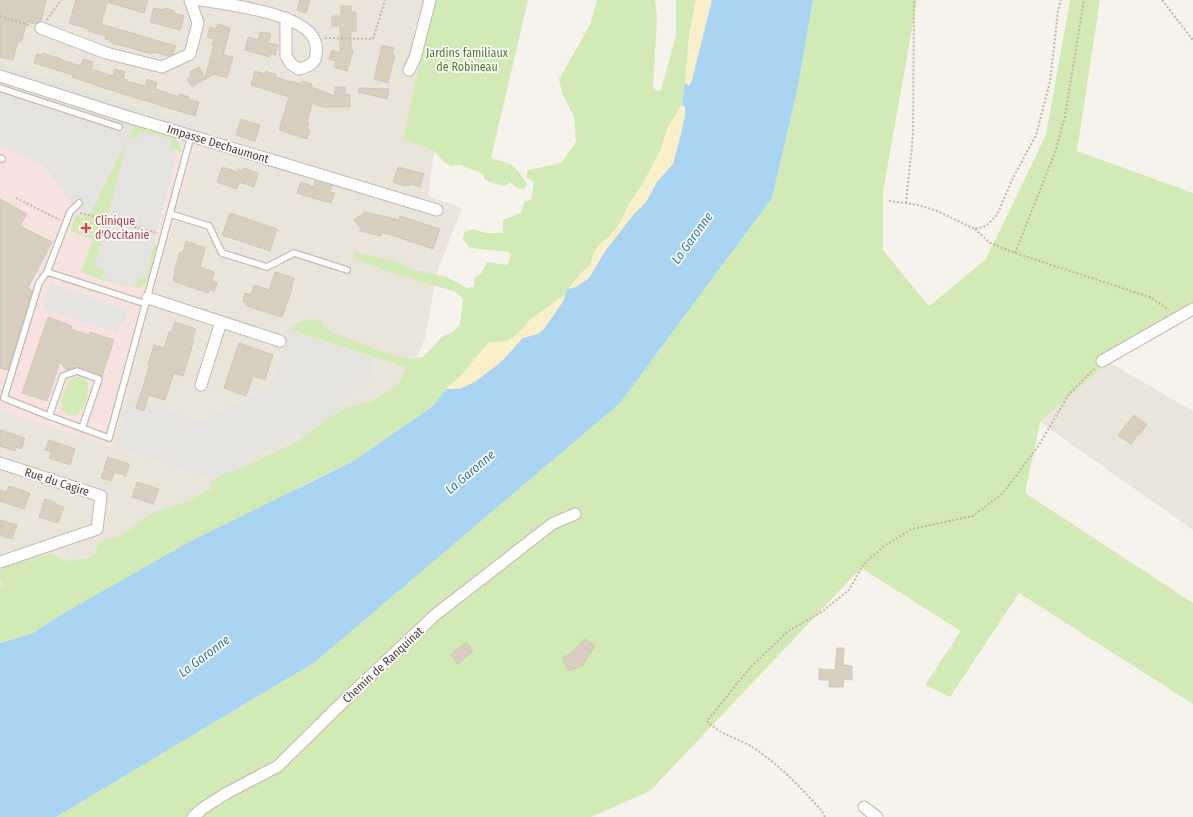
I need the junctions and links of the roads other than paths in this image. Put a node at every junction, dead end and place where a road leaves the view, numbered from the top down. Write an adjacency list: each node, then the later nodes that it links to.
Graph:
1 (190, 0): 5 (street)
2 (200, 0): 4 (street)
3 (430, 0): 6 (street)
4 (286, 18): 4 (street)
5 (41, 28)
6 (410, 70)
7 (0, 76): 10 (street, Impasse Dechaumont)
8 (0, 88): 9 (lane)
9 (119, 127)
10 (191, 136): 12 (street, Impasse Dechaumont); 13 (lane)
11 (79, 203): 15 (lane)
12 (437, 210)
13 (170, 214): 14 (lane); 16 (lane)
14 (346, 270)
15 (46, 272): 16 (lane); 22 (lane)
16 (147, 301): 18 (street); 24 (lane)
17 (1193, 309): 20 (street)
18 (221, 322): 19 (street); 21 (street)
19 (280, 341)
20 (1102, 361)
21 (201, 385)
22 (2, 397): 23 (lane)
23 (50, 416): 24 (lane); 24 (lane)
24 (82, 428)
25 (0, 462): 27 (street, Rue du Cagire)
26 (575, 514): 29 (street, Chemin de Ranquinat)
27 (0, 562)
28 (864, 807): 30 (street)
29 (193, 817)
30 (877, 817)

